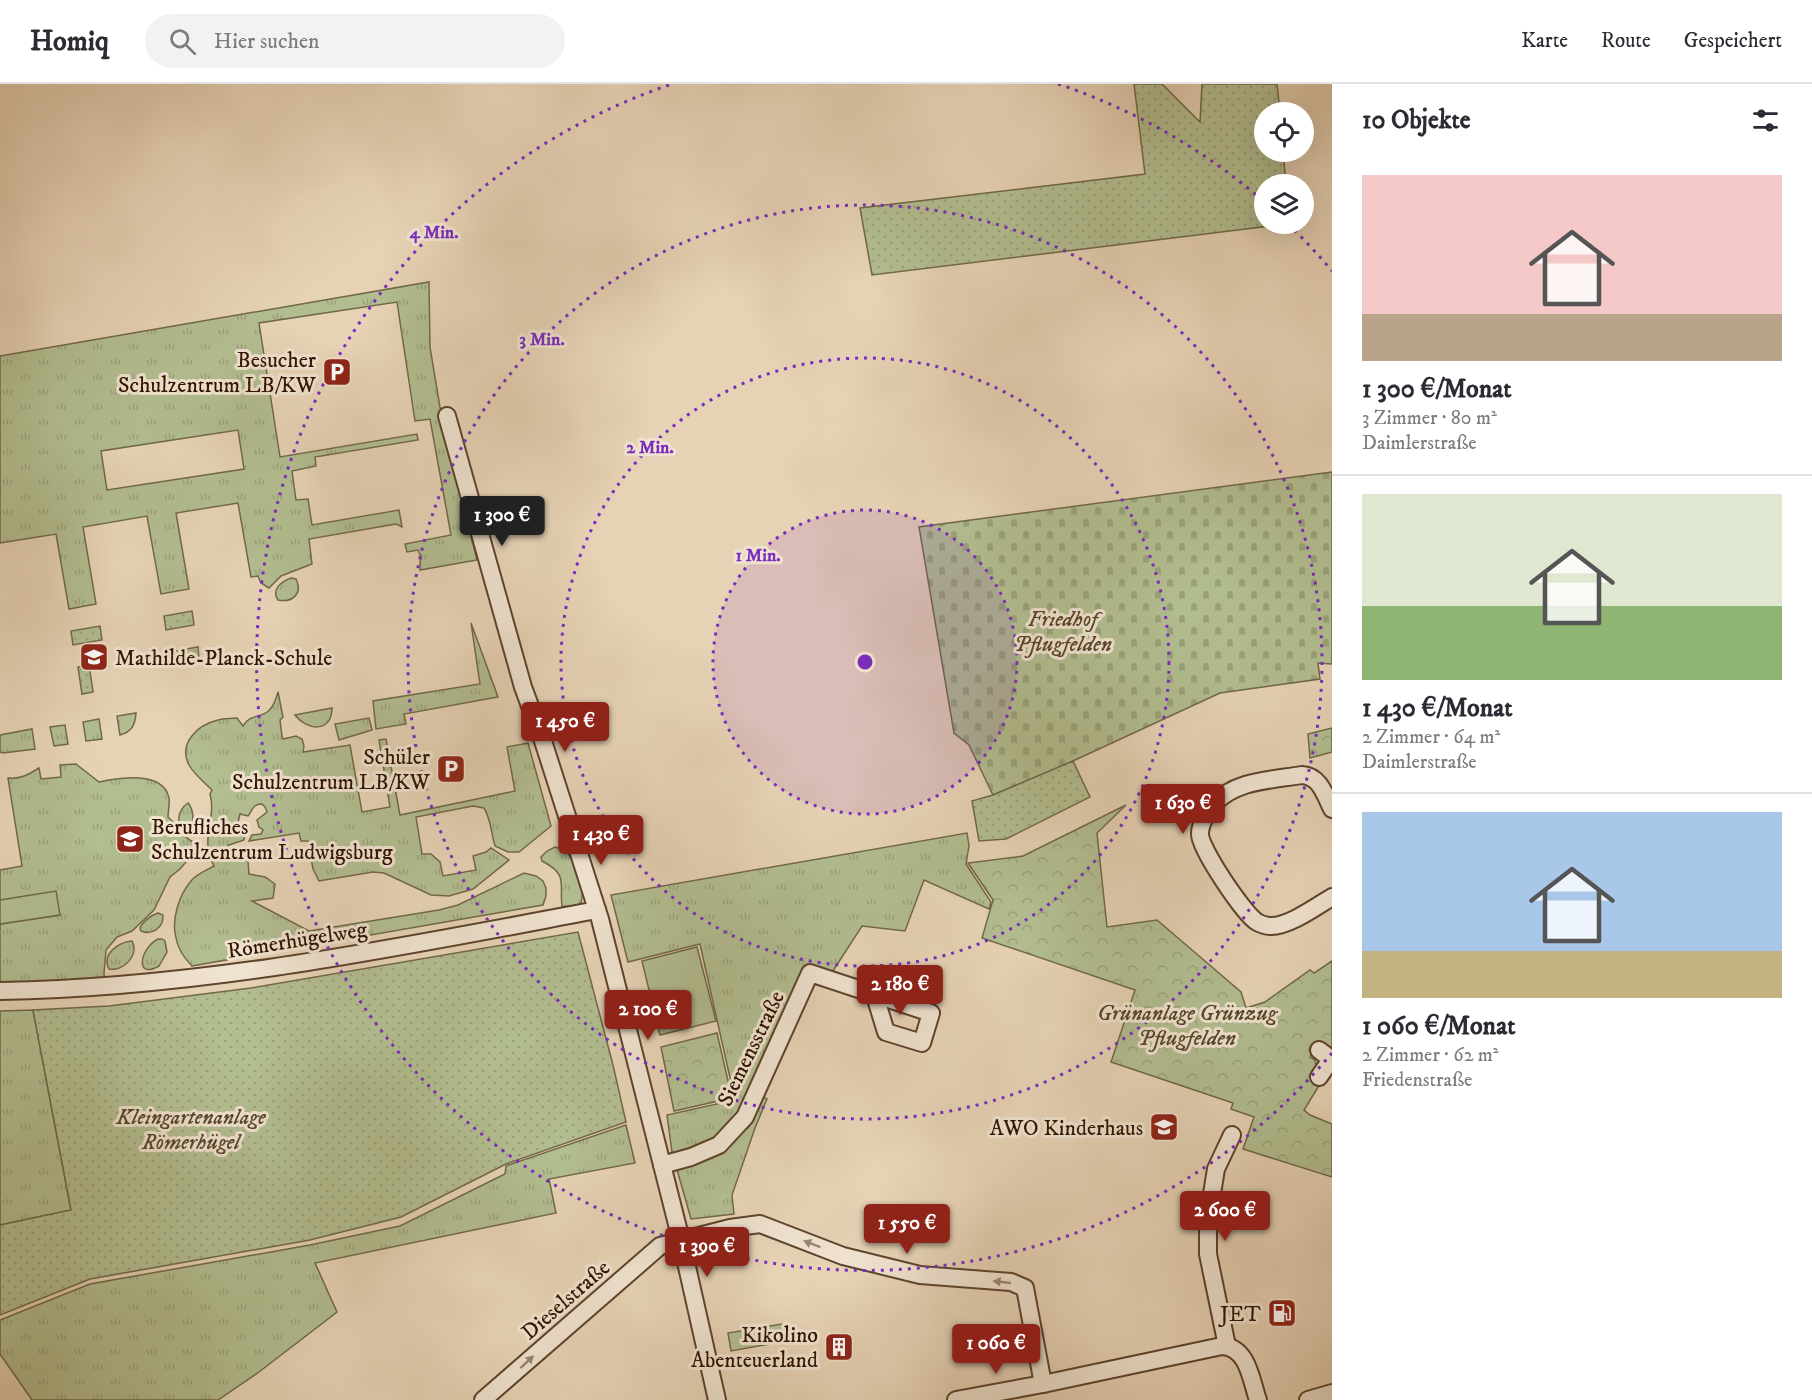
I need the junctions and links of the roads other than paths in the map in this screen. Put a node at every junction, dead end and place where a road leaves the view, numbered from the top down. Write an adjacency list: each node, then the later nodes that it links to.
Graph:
1 (447, 416): 4 (street)
2 (1332, 809): 3 (street)
3 (1332, 897)
4 (597, 910): 5 (street, Römerhügelweg); 10 (street)
5 (0, 991)
6 (875, 996): 10 (street, Siemensstraße)
7 (1327, 1056): 8 (street)
8 (1319, 1077)
9 (1232, 1135): 12 (street)
10 (662, 1165): 11 (street)
11 (681, 1240): 13 (street, Dieselstraße, one-way to 11); 15 (street, Dieselstraße, one-way to 11); 16 (street)
12 (1227, 1346): 13 (street); 18 (street)
13 (1043, 1384): 17 (street)
14 (1332, 1393): 19 (street)
15 (483, 1400)
16 (717, 1400)
17 (956, 1400)
18 (1258, 1400)
19 (1308, 1400)

